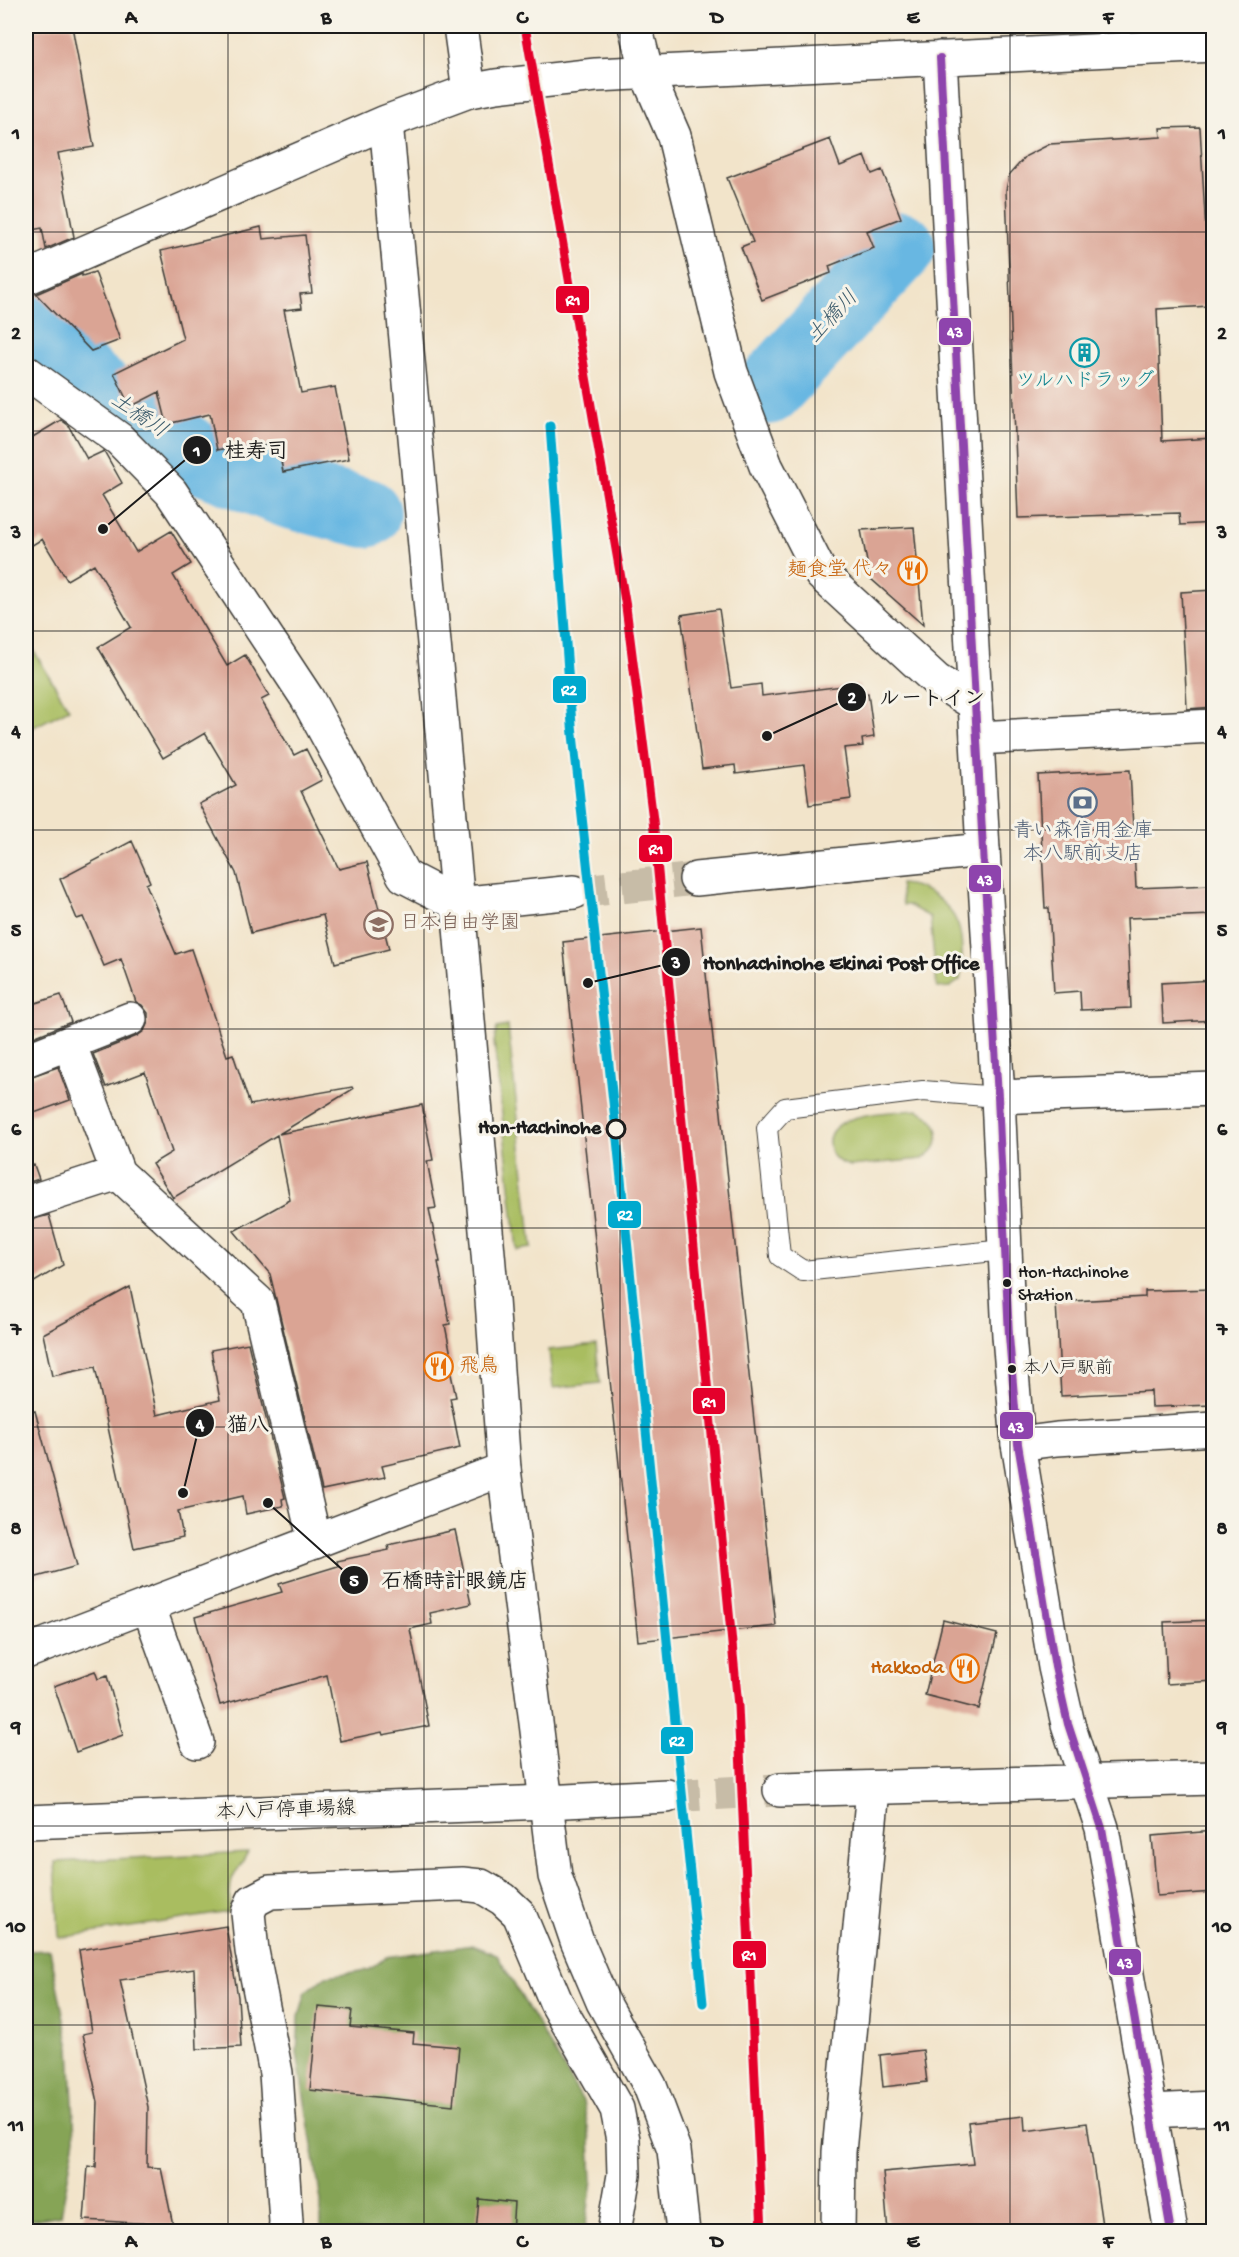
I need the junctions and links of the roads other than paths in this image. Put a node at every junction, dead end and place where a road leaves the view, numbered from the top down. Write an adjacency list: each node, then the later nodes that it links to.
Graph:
1 (460, 26): 6 (street)
2 (635, 26): 5 (street)
3 (1214, 45): 4 (street)
4 (940, 58): 5 (street); 10 (street)
5 (647, 74): 6 (street); 10 (street)
6 (469, 92): 7 (street)
7 (386, 122): 8 (street); 16 (street)
8 (26, 278)
9 (26, 372): 16 (street)
10 (975, 704): 12 (street)
11 (1214, 726): 12 (street)
12 (977, 738): 13 (street)
13 (983, 850): 14 (street); 21 (street)
14 (696, 879)
15 (574, 892): 16 (street)
16 (458, 904): 27 (street)
17 (130, 1019): 18 (street)
18 (69, 1043): 19 (street); 22 (street)
19 (26, 1060)
20 (1214, 1089): 21 (street)
21 (998, 1097): 24 (street); 24 (lane)
22 (118, 1173): 23 (street); 28 (street)
23 (26, 1203)
24 (1004, 1251): 26 (street)
25 (1214, 1429): 26 (street)
26 (1018, 1444): 33 (street)
27 (504, 1469): 28 (street); 37 (street)
28 (315, 1542): 29 (street)
29 (148, 1605): 30 (street); 31 (street)
30 (26, 1652)
31 (196, 1742)
32 (1214, 1778): 33 (street)
33 (1087, 1783): 34 (street); 40 (street)
34 (873, 1789): 35 (street); 44 (street)
35 (780, 1790)
36 (667, 1796): 37 (street, 本八戸停車場線)
37 (546, 1802): 38 (street, 本八戸停車場線); 43 (street)
38 (26, 1822)
39 (1214, 2108): 40 (street)
40 (1150, 2111): 45 (street)
41 (285, 2232): 42 (street)
42 (614, 2232)
43 (683, 2232)
44 (838, 2232)
45 (1171, 2232)

